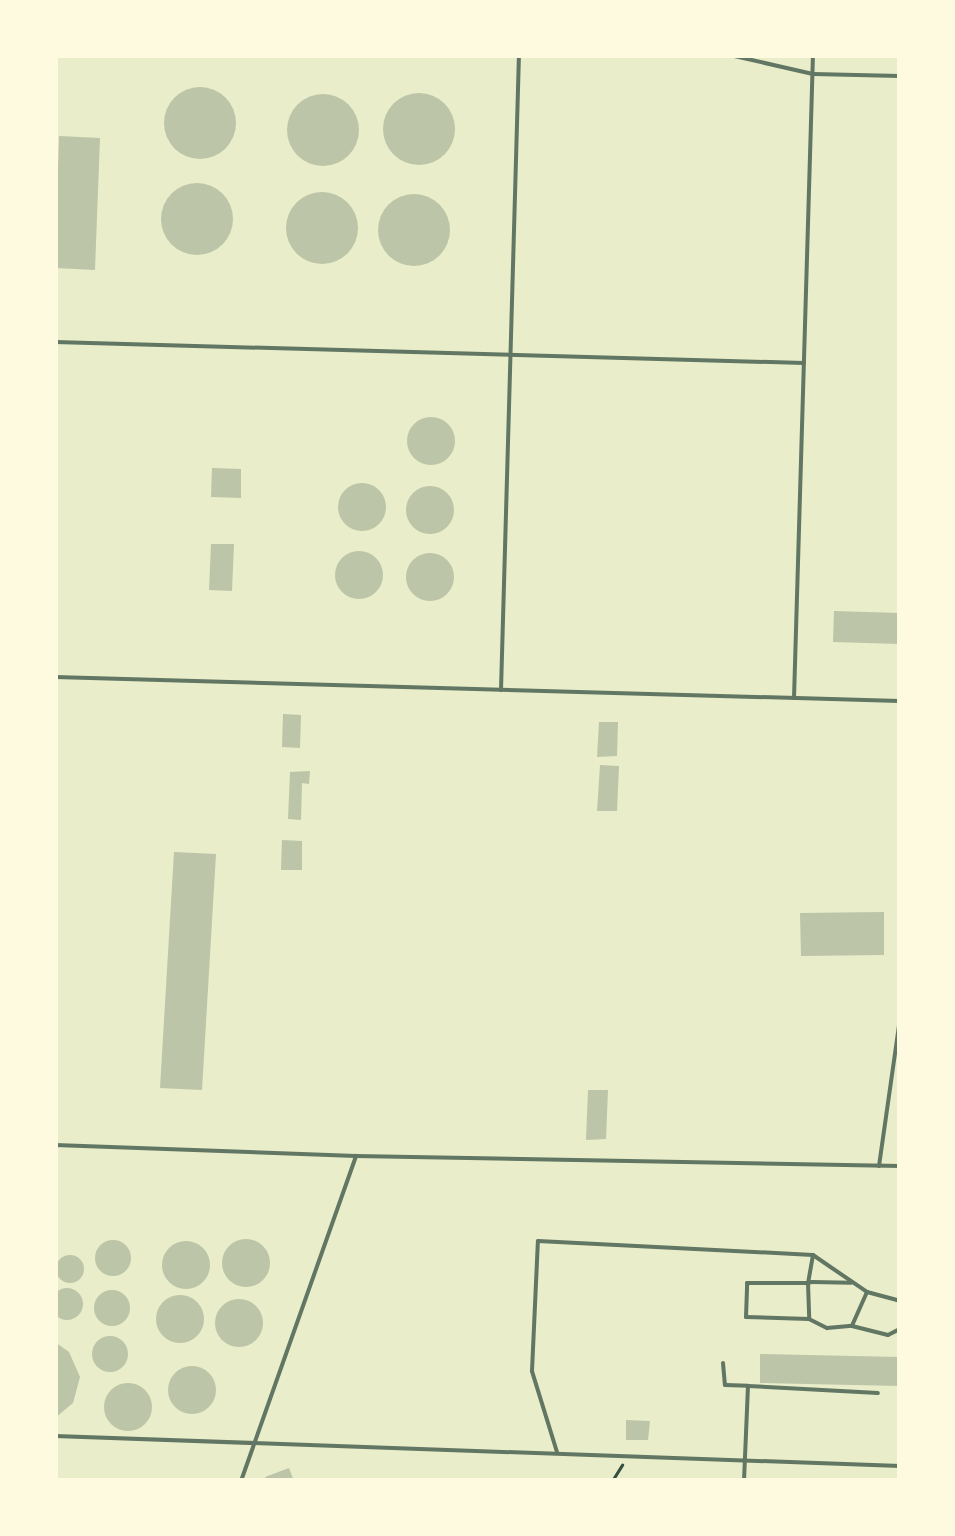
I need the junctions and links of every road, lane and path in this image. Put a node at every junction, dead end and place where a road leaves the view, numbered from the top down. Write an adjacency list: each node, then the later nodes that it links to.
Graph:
1 (519, 55): 7 (lane)
2 (730, 55): 4 (lane)
3 (812, 55): 4 (lane)
4 (813, 74): 5 (lane); 8 (lane)
5 (900, 76)
6 (55, 342): 7 (lane)
7 (510, 358): 8 (lane); 10 (lane)
8 (804, 363): 11 (lane)
9 (55, 678): 10 (lane)
10 (500, 690): 11 (lane)
11 (794, 698): 12 (lane)
12 (900, 701)
13 (900, 1018): 16 (lane)
14 (55, 1145): 15 (lane)
15 (356, 1156): 16 (lane); 30 (lane)
16 (879, 1166): 17 (lane)
17 (900, 1166)
18 (812, 1255): 19 (lane); 20 (lane); 31 (lane)
19 (808, 1282): 20 (lane); 23 (lane); 23 (lane)
20 (853, 1283): 21 (lane)
21 (867, 1292): 22 (lane); 24 (lane)
22 (900, 1301)
23 (809, 1319): 24 (lane)
24 (852, 1326): 25 (lane)
25 (900, 1328)
26 (724, 1363): 27 (lane)
27 (748, 1386): 28 (lane); 33 (lane)
28 (878, 1394)
29 (55, 1436): 30 (lane)
30 (255, 1440): 31 (lane); 35 (lane)
31 (557, 1452): 32 (lane)
32 (628, 1455): 33 (lane); 36 (path)
33 (744, 1460): 34 (lane); 37 (lane)
34 (900, 1466)
35 (242, 1481)
36 (612, 1481)
37 (744, 1481)

